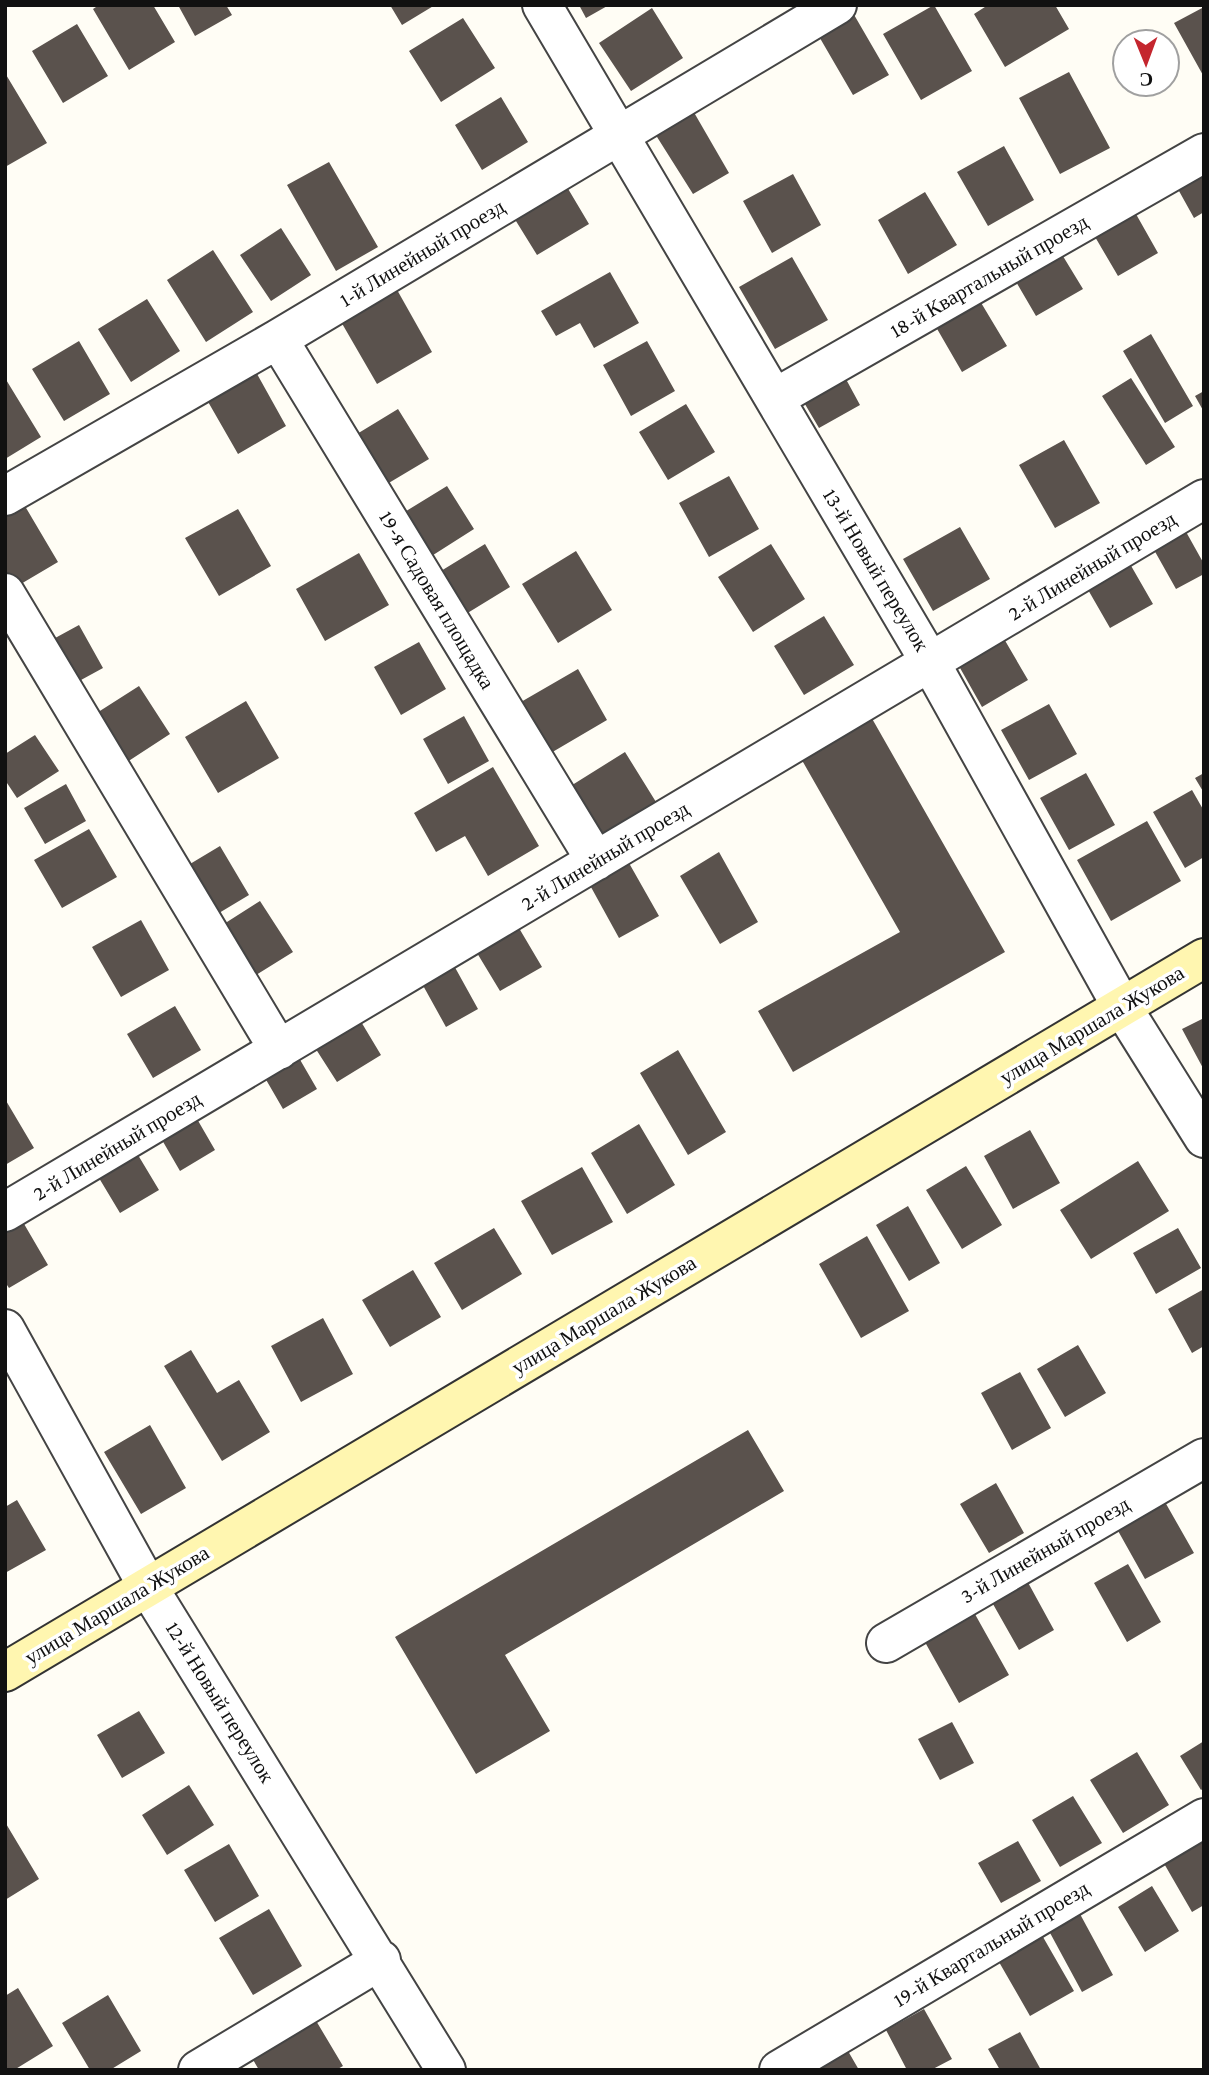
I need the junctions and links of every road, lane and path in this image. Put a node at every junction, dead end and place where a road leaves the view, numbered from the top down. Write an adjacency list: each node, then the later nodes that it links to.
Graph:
1 (542, 5): 3 (street, 13-й Новый переулок)
2 (837, 5): 3 (street, 1-й Линейный проезд)
3 (620, 136): 5 (street, 1-й Линейный проезд); 6 (street, 13-й Новый переулок)
4 (1204, 153): 6 (street, 18-й Квартальный проезд)
5 (278, 339): 7 (street, 1-й Линейный проезд); 11 (street, 19-я Садовая площадка)
6 (775, 398): 10 (street, 13-й Новый переулок)
7 (5, 496)
8 (1204, 499): 10 (street, 2-й Линейный проезд)
9 (5, 593): 14 (street)
10 (930, 662): 11 (street, 2-й Линейный проезд); 13 (street, 13-й Новый переулок)
11 (596, 861): 14 (street, 2-й Линейный проезд)
12 (1204, 958): 13 (main road, улица Маршала Жукова)
13 (1122, 1007): 15 (street, 13-й Новый переулок); 19 (main road, улица Маршала Жукова)
14 (279, 1050): 16 (street, 2-й Линейный проезд)
15 (1204, 1138)
16 (5, 1212)
17 (5, 1329): 19 (street, 12-й Новый переулок)
18 (1204, 1458): 20 (street, 3-й Линейный проезд)
19 (148, 1587): 21 (main road, улица Маршала Жукова); 23 (street, 12-й Новый переулок)
20 (886, 1643)
21 (5, 1672)
22 (1204, 1818): 26 (street, 19-й Квартальный проезд)
23 (381, 1960): 24 (street); 25 (street, 12-й Новый переулок)
24 (198, 2070)
25 (446, 2070)
26 (779, 2070)

